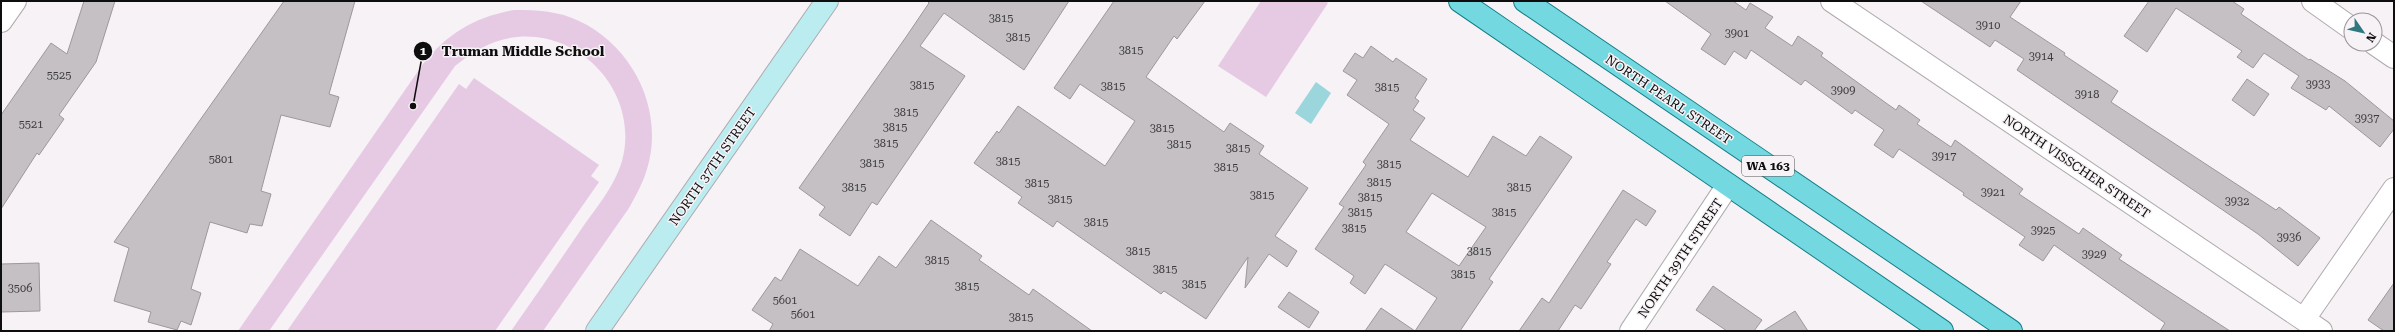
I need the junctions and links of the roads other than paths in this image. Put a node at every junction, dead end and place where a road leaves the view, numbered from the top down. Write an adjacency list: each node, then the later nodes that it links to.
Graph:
1 (15, 1): 7 (street)
2 (827, 1): 14 (street, NORTH 37TH STREET)
3 (1460, 1): 11 (main road, WA 163)
4 (1526, 1): 17 (main road, NORTH PEARL STREET / WA 163)
5 (1832, 1): 13 (street, NORTH VISSCHER STREET)
6 (2312, 1): 8 (street)
7 (1, 21)
8 (2343, 22)
9 (2383, 49): 10 (street)
10 (2394, 57)
11 (1728, 185): 15 (street, NORTH 39TH STREET); 16 (main road, WA 163)
12 (2394, 190): 13 (street)
13 (2312, 325)
14 (597, 331)
15 (1631, 331)
16 (1942, 331)
17 (2011, 331)

